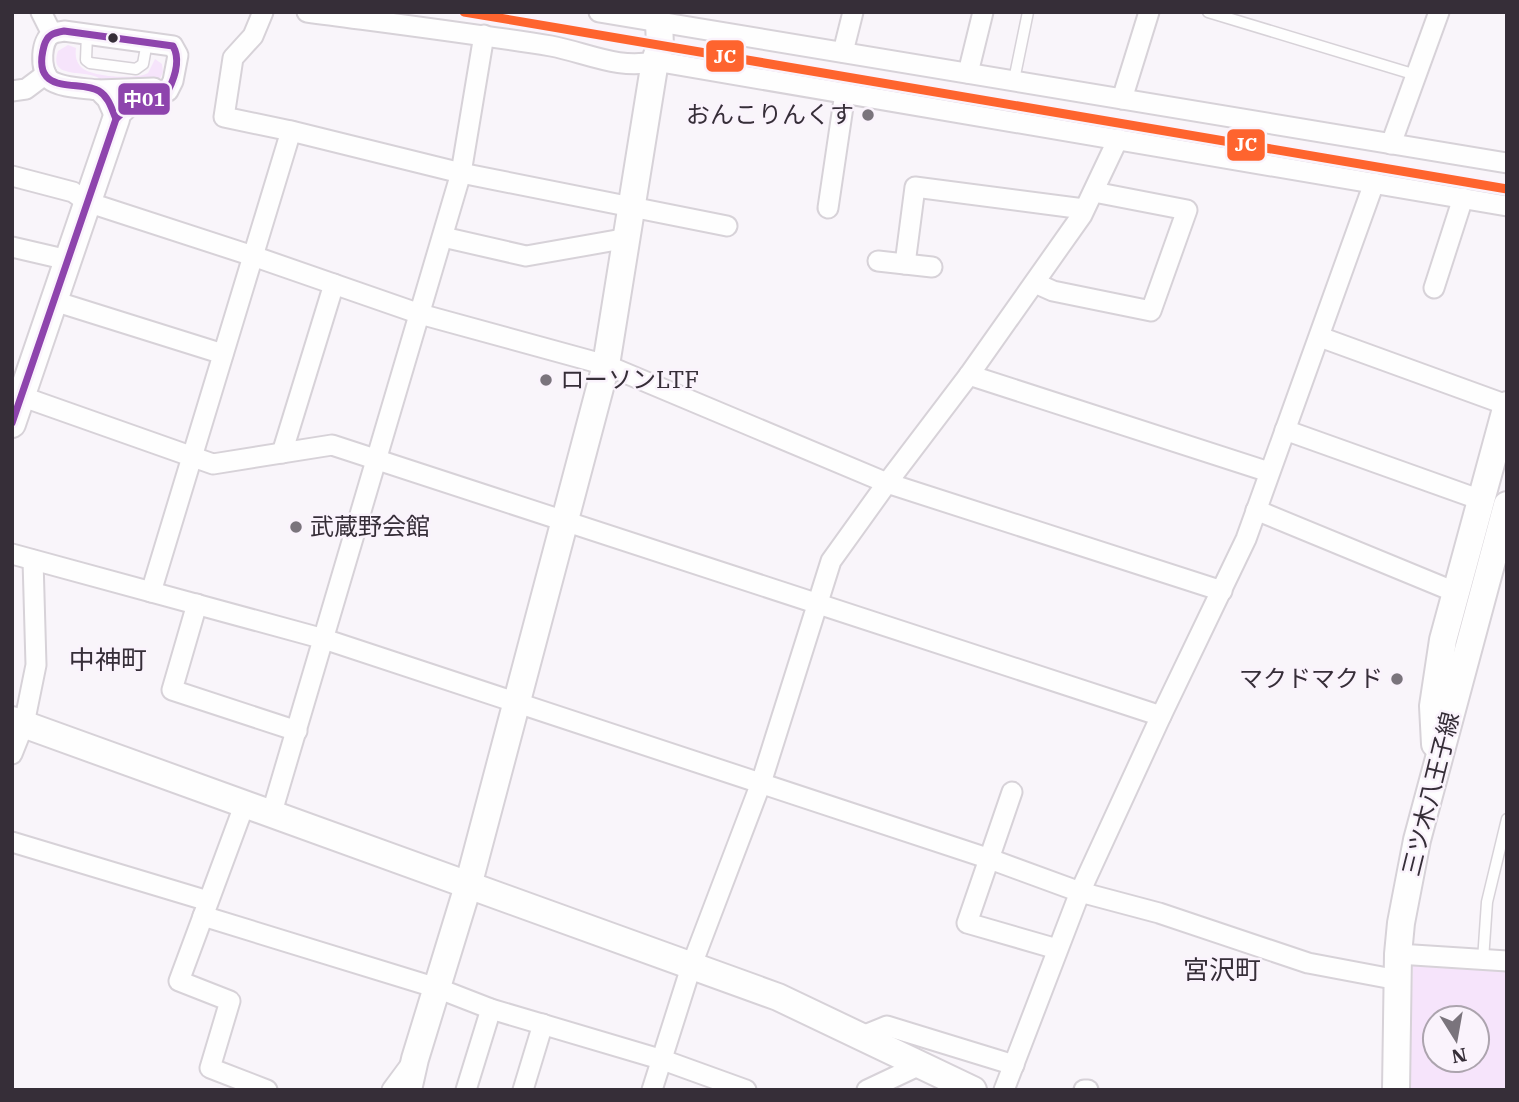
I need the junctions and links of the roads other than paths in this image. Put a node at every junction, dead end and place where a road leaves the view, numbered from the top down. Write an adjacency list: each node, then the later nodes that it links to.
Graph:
1 (41, 12): 13 (street)
2 (263, 12): 29 (street)
3 (307, 12): 15 (street)
4 (598, 12): 11 (street)
5 (853, 12): 17 (street)
6 (983, 12): 19 (street)
7 (1028, 12): 22 (lane)
8 (1149, 12): 27 (street)
9 (1208, 12): 12 (lane)
10 (1439, 12): 21 (street)
11 (661, 17): 17 (street); 18 (street)
12 (1243, 17): 21 (lane)
13 (52, 34): 14 (street); 20 (street)
14 (87, 34): 16 (street); 16 (lane)
15 (484, 35): 18 (street); 33 (street)
16 (147, 42): 23 (street)
17 (843, 52): 19 (street)
18 (655, 61): 26 (street); 39 (street)
19 (968, 73): 22 (street)
20 (46, 74): 24 (street); 25 (street)
21 (1416, 75): 31 (street)
22 (1014, 80): 27 (street)
23 (173, 81): 24 (street); 28 (street)
24 (98, 90): 28 (street)
25 (12, 91)
26 (845, 93): 30 (street); 41 (street)
27 (1122, 99): 31 (street)
28 (116, 119): 38 (street)
29 (291, 131): 33 (street); 46 (street)
30 (1118, 139): 35 (street); 37 (street)
31 (1391, 144): 32 (street)
32 (1507, 163)
33 (461, 173): 39 (street); 43 (street)
34 (12, 176): 38 (street)
35 (1374, 183): 36 (street); 56 (street)
36 (1464, 198): 40 (street); 53 (street)
37 (1089, 200): 49 (street); 52 (street); 52 (street)
38 (88, 202): 46 (street); 47 (street)
39 (632, 206): 42 (street); 44 (street)
40 (1507, 206)
41 (828, 208)
42 (727, 226)
43 (443, 237): 44 (street); 55 (street)
44 (628, 238): 58 (street)
45 (12, 247): 47 (street)
46 (253, 256): 51 (street); 57 (street)
47 (68, 260): 54 (street)
48 (878, 261): 49 (street)
49 (905, 264): 50 (street)
50 (932, 267)
51 (334, 284): 55 (street); 64 (street)
52 (1034, 284): 59 (street)
53 (1434, 288)
54 (54, 301): 57 (street); 60 (street)
55 (420, 314): 58 (street); 66 (street)
56 (1320, 337): 61 (street); 63 (street)
57 (223, 354): 65 (street)
58 (606, 365): 68 (street); 72 (street)
59 (969, 374): 67 (street); 68 (street)
60 (17, 394): 62 (street); 65 (street)
61 (1507, 405): 69 (street)
62 (12, 424)
63 (1285, 429): 67 (street); 69 (street)
64 (282, 453): 65 (street); 66 (street)
65 (192, 455): 77 (street)
66 (376, 460): 72 (street); 81 (street)
67 (1269, 472): 71 (street)
68 (887, 483): 76 (street); 79 (street)
69 (1481, 500): 78 (street)
70 (1507, 505): 82 (street)
71 (1256, 510): 76 (street); 78 (street)
72 (565, 521): 79 (street); 83 (street)
73 (12, 554): 74 (street)
74 (33, 561): 77 (street); 85 (street)
75 (1507, 567): 88 (street)
76 (1222, 591): 84 (street)
77 (151, 592): 80 (street)
78 (1455, 592): 82 (street)
79 (818, 603): 84 (street); 89 (street)
80 (197, 604): 81 (street); 86 (street)
81 (324, 639): 83 (street); 86 (street)
82 (1454, 653): 88 (street)
83 (517, 703): 89 (street); 96 (street)
84 (1161, 716): 97 (street)
85 (18, 722): 87 (street); 91 (street)
86 (297, 731): 92 (street)
87 (12, 754)
88 (1436, 767): 100 (street, 三ツ木八王子線)
89 (761, 783): 95 (street); 103 (street)
90 (1012, 792): 95 (street)
91 (245, 803): 92 (street); 98 (street)
92 (272, 812): 96 (street)
93 (1507, 819): 101 (lane)
94 (12, 842): 98 (street)
95 (990, 859): 97 (street); 99 (street)
96 (468, 886): 103 (street); 105 (street)
97 (1080, 892): 99 (street); 104 (street)
98 (206, 909): 105 (street); 113 (street)
99 (1057, 949): 112 (street)
100 (1398, 954): 101 (street); 104 (street, 三ツ木八王子線)
101 (1483, 961): 102 (street)
102 (1507, 961)
103 (691, 967): 108 (street); 110 (street)
104 (1398, 980): 123 (street, 三ツ木八王子線)
105 (437, 988): 106 (street); 109 (street)
106 (491, 1009): 107 (street); 116 (street)
107 (543, 1024): 110 (street); 117 (street)
108 (860, 1037): 111 (street); 112 (street)
109 (415, 1059): 114 (street); 115 (street)
110 (663, 1060): 118 (street); 119 (street)
111 (920, 1065): 120 (street); 121 (street)
112 (1014, 1065): 122 (street)
113 (267, 1090)
114 (391, 1090)
115 (408, 1090)
116 (466, 1090)
117 (523, 1090)
118 (652, 1090)
119 (746, 1090)
120 (867, 1090)
121 (973, 1090)
122 (1004, 1090)
123 (1396, 1090)

